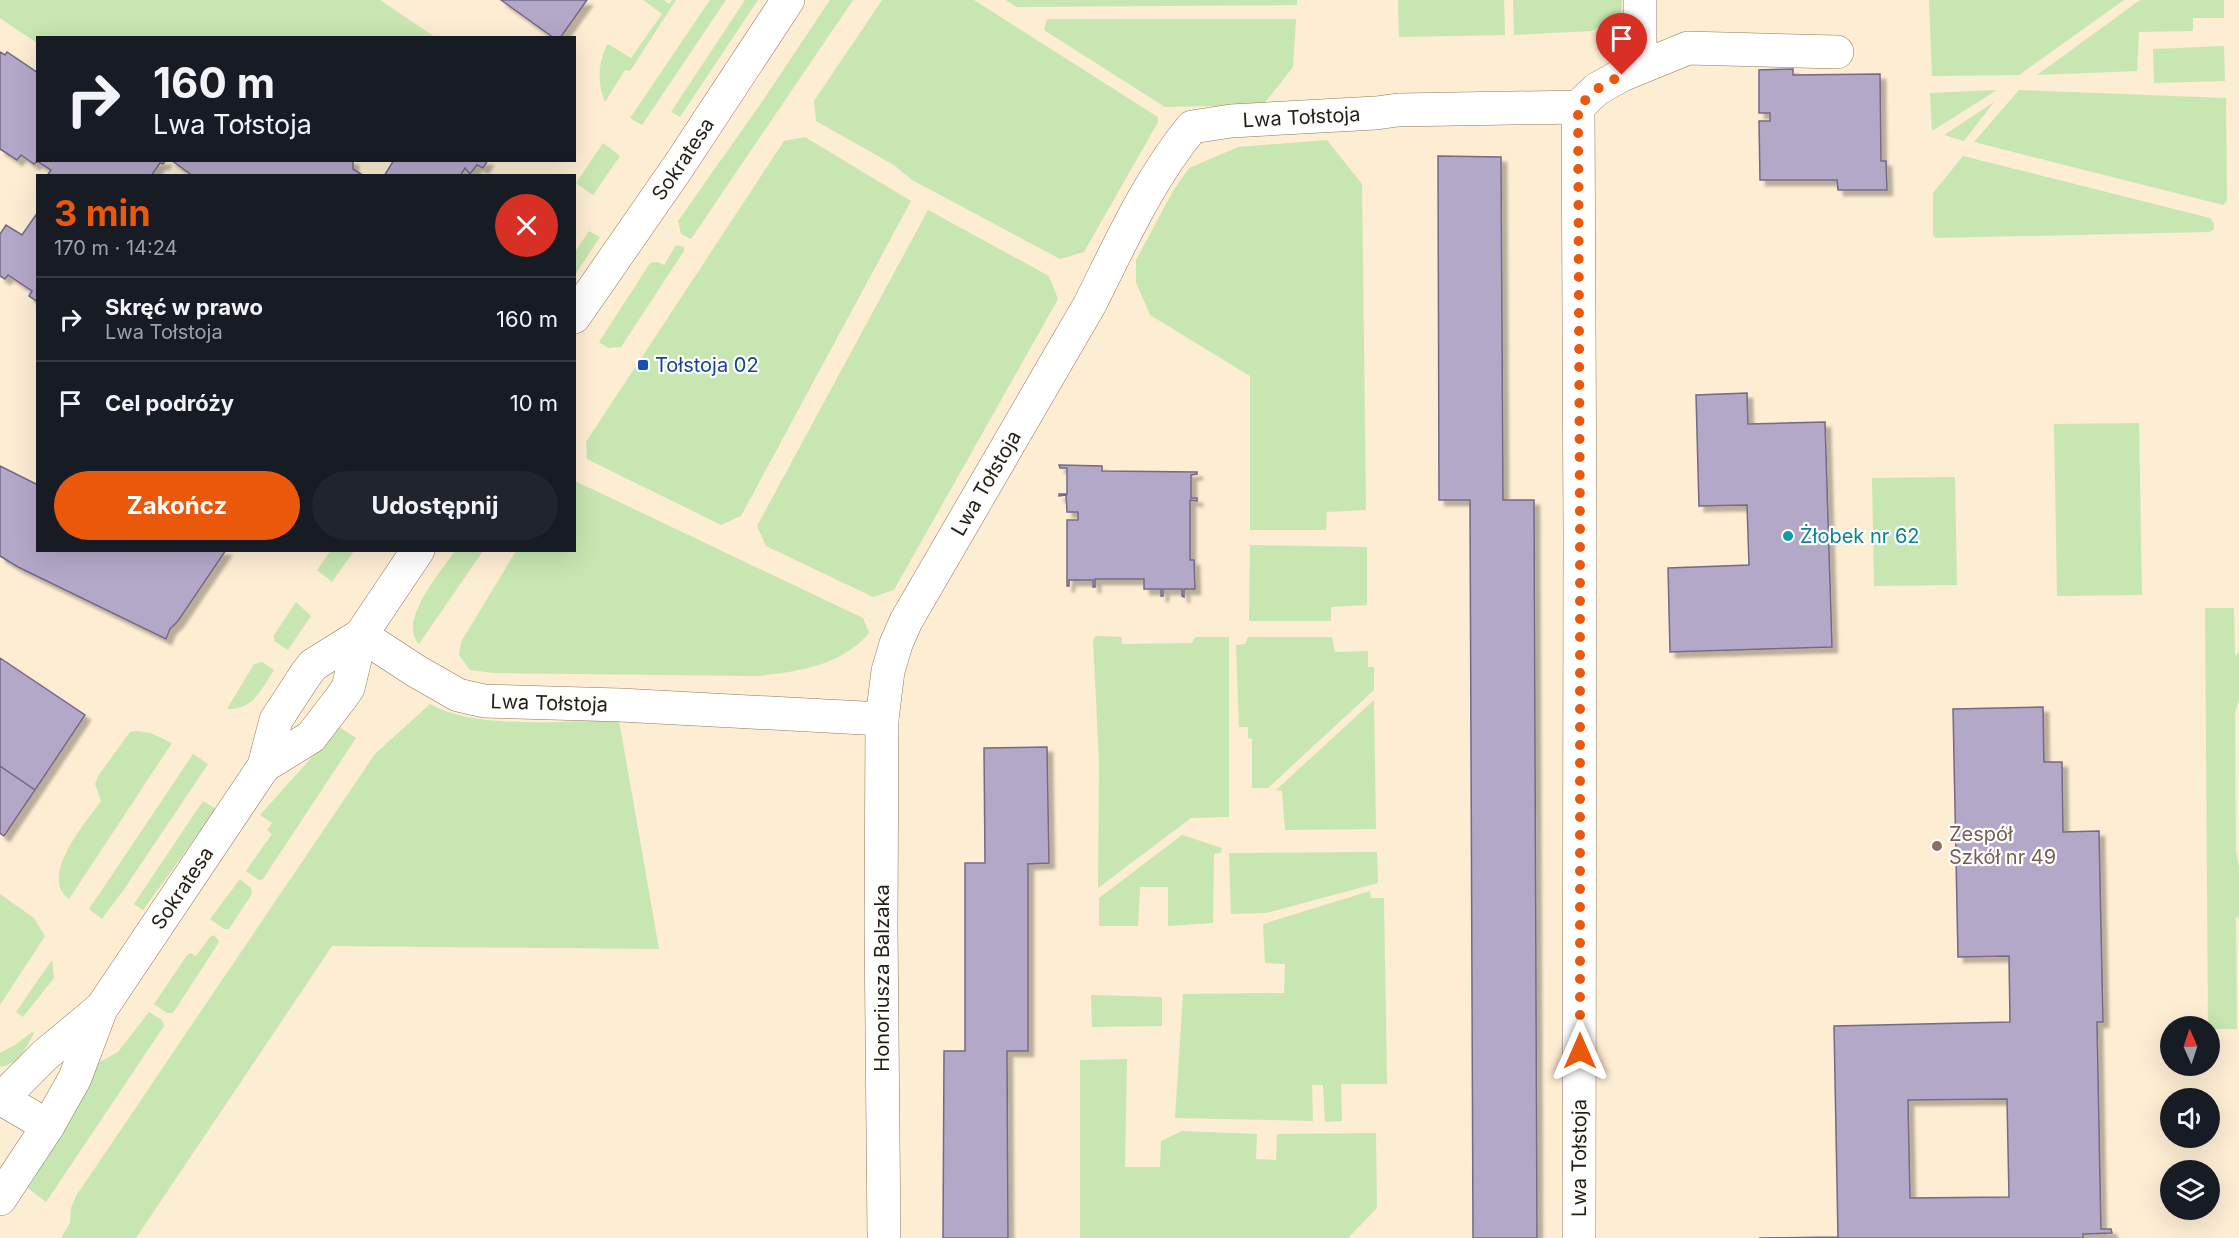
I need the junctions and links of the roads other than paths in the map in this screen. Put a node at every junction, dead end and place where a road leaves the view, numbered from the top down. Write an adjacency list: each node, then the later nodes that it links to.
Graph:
1 (788, 0): 6 (street, Sokratesa)
2 (1640, 0): 4 (street)
3 (1837, 52): 4 (street)
4 (1640, 66): 5 (street)
5 (1578, 107): 9 (street, Lwa Tołstoja); 15 (street, Lwa Tołstoja)
6 (576, 314)
7 (417, 552): 8 (street, Sokratesa)
8 (361, 636): 9 (street, Lwa Tołstoja); 10 (street, Sokratesa)
9 (882, 719): 14 (street, Honoriusza Balzaka)
10 (101, 1009): 11 (street, Sokratesa); 12 (street, Sokratesa)
11 (0, 1099): 12 (street)
12 (48, 1126): 13 (street, Sokratesa)
13 (0, 1199)
14 (884, 1238)
15 (1579, 1238)

